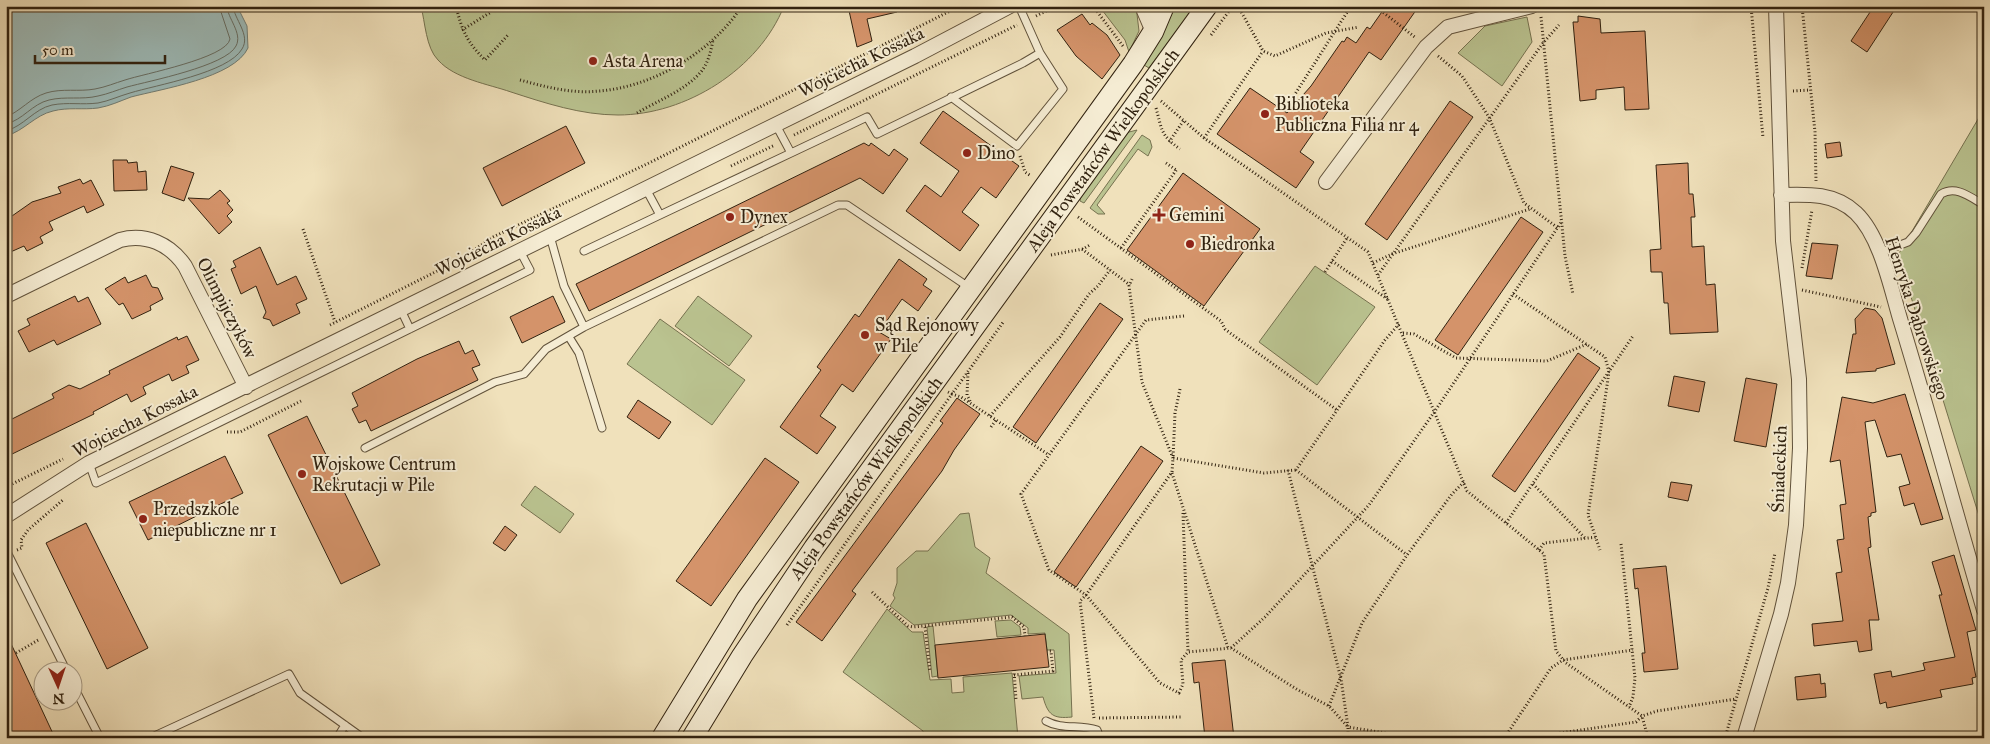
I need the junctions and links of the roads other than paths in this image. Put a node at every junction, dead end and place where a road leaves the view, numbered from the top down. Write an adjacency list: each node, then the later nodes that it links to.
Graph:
1 (1010, 6): 11 (street, Wojciecha Kossaka)
2 (1019, 6): 9 (lane)
3 (1142, 6): 8 (street)
4 (1164, 6): 8 (main road, Aleja Powstańców Wielkopolskich)
5 (1207, 6): 45 (main road, Aleja Powstańców Wielkopolskich)
6 (1776, 6): 15 (street)
7 (1537, 11): 13 (street)
8 (1153, 32): 22 (main road, Aleja Powstańców Wielkopolskich)
9 (1040, 53): 10 (lane); 10 (lane)
10 (951, 97): 12 (lane)
11 (776, 125): 12 (lane); 14 (street, Wojciecha Kossaka)
12 (791, 153): 17 (lane)
13 (1326, 182)
14 (646, 189): 17 (lane); 18 (street, Wojciecha Kossaka)
15 (1781, 195): 21 (street, Henryka Dąbrowskiego); 47 (street, Śniadeckich)
16 (1984, 205): 21 (lane)
17 (660, 215): 20 (lane)
18 (550, 236): 19 (street, Wojciecha Kossaka); 25 (lane)
19 (520, 251): 24 (street, Wojciecha Kossaka); 26 (lane)
20 (584, 251)
21 (1879, 254): 34 (street, Henryka Dąbrowskiego)
22 (970, 288): 25 (lane); 44 (main road, Aleja Powstańców Wielkopolskich)
23 (6, 296): 28 (street, Olimpijczyków)
24 (401, 310): 26 (lane); 28 (street, Wojciecha Kossaka)
25 (584, 327): 27 (lane)
26 (410, 329): 31 (lane)
27 (569, 337): 29 (lane); 30 (lane)
28 (246, 387): 31 (street, Wojciecha Kossaka)
29 (602, 428)
30 (365, 448)
31 (89, 463): 32 (street, Wojciecha Kossaka)
32 (6, 516)
33 (6, 550): 36 (lane)
34 (1980, 584): 35 (street, Henryka Dąbrowskiego)
35 (1984, 610)
36 (62, 662)
37 (82, 703): 40 (lane)
38 (1046, 721): 46 (lane)
39 (345, 725): 41 (lane); 42 (lane); 43 (lane)
40 (100, 738)
41 (150, 738)
42 (337, 738)
43 (363, 738)
44 (662, 738)
45 (692, 738)
46 (1100, 738)
47 (1744, 738)

